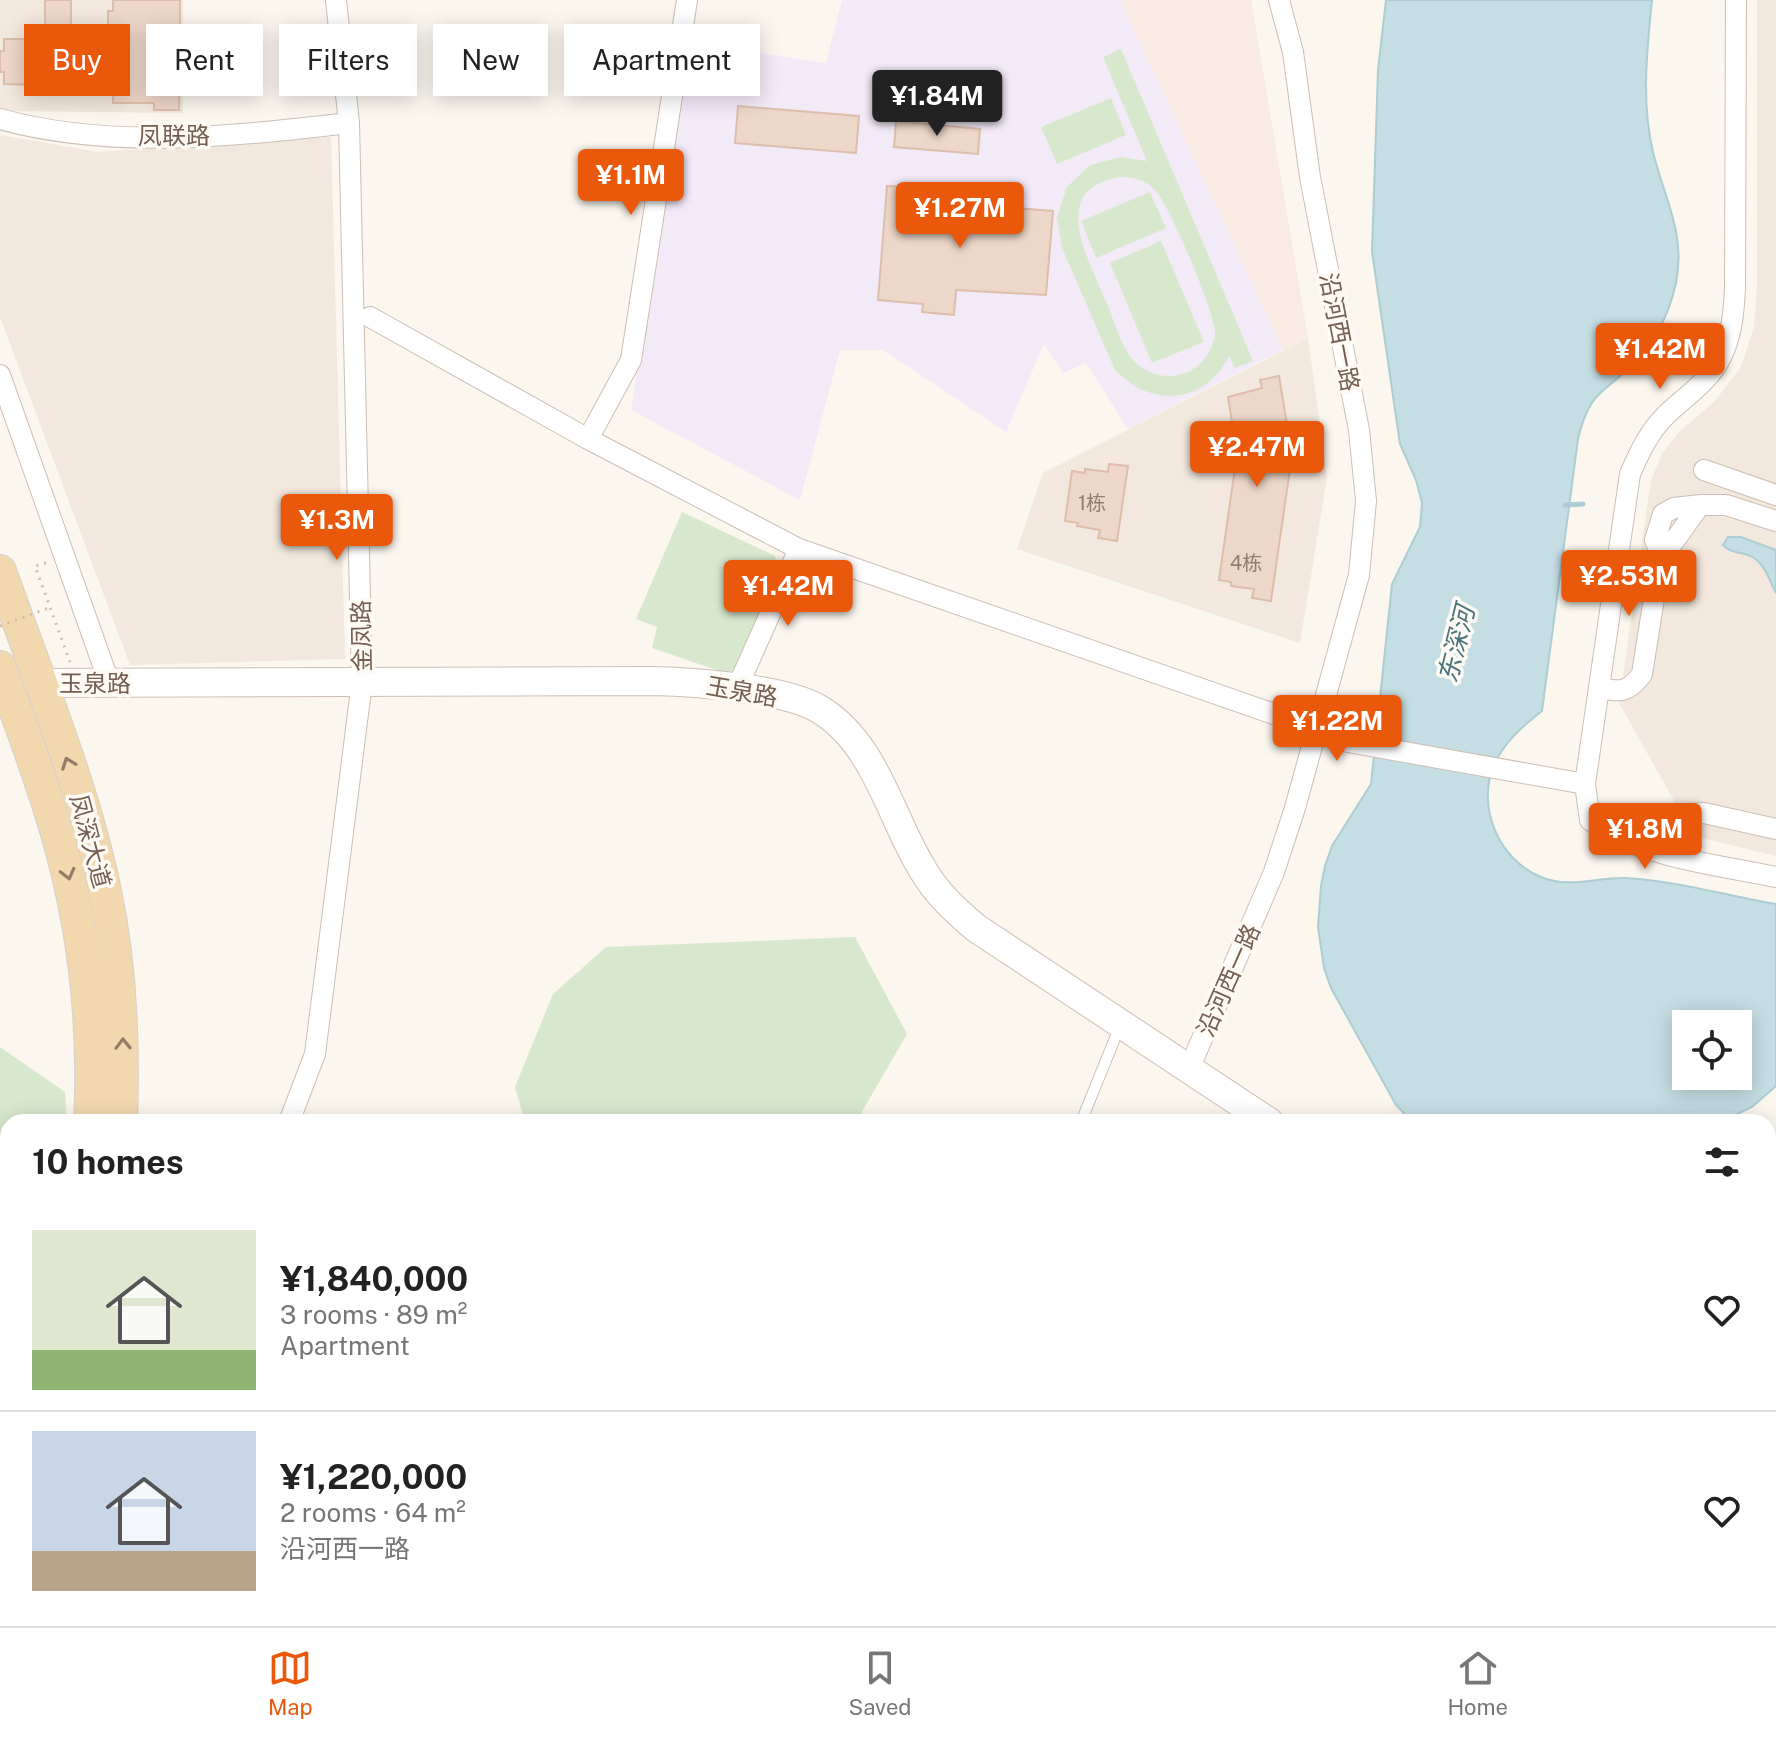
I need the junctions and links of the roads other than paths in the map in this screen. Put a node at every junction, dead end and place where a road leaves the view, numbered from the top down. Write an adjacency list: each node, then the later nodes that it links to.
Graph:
1 (336, 0): 6 (street, 金凤路)
2 (687, 0): 9 (street)
3 (1279, 0): 21 (street, 沿河西一路)
4 (1736, 0): 20 (street)
5 (0, 119): 6 (street, 凤联路)
6 (349, 123): 17 (street, 金凤路)
7 (370, 317): 9 (street)
8 (0, 375): 16 (street)
9 (588, 439): 13 (street)
10 (1704, 470): 11 (street)
11 (1776, 495)
12 (1776, 521): 20 (street)
13 (799, 549): 19 (street); 21 (street)
14 (0, 571): 18 (main road, 凤深大道)
15 (2, 678): 28 (main road, 凤深大道, one-way to 28)
16 (109, 682): 17 (street, 玉泉路); 18 (street, 玉泉路)
17 (362, 682): 19 (street, 玉泉路); 30 (street, 金凤路)
18 (39, 683): 29 (main road, 凤深大道, one-way to 18)
19 (737, 688): 26 (street, 玉泉路)
20 (1599, 688): 22 (street)
21 (1317, 729): 22 (street); 27 (street, 沿河西一路)
22 (1585, 784): 24 (street)
23 (1776, 829): 24 (street)
24 (1632, 842): 25 (street)
25 (1776, 877)
26 (1121, 1024): 27 (street, 玉泉路); 31 (lane)
27 (1189, 1069): 32 (street, 玉泉路)
28 (90, 1114)
29 (121, 1114)
30 (292, 1114)
31 (1084, 1114)
32 (1257, 1114)

